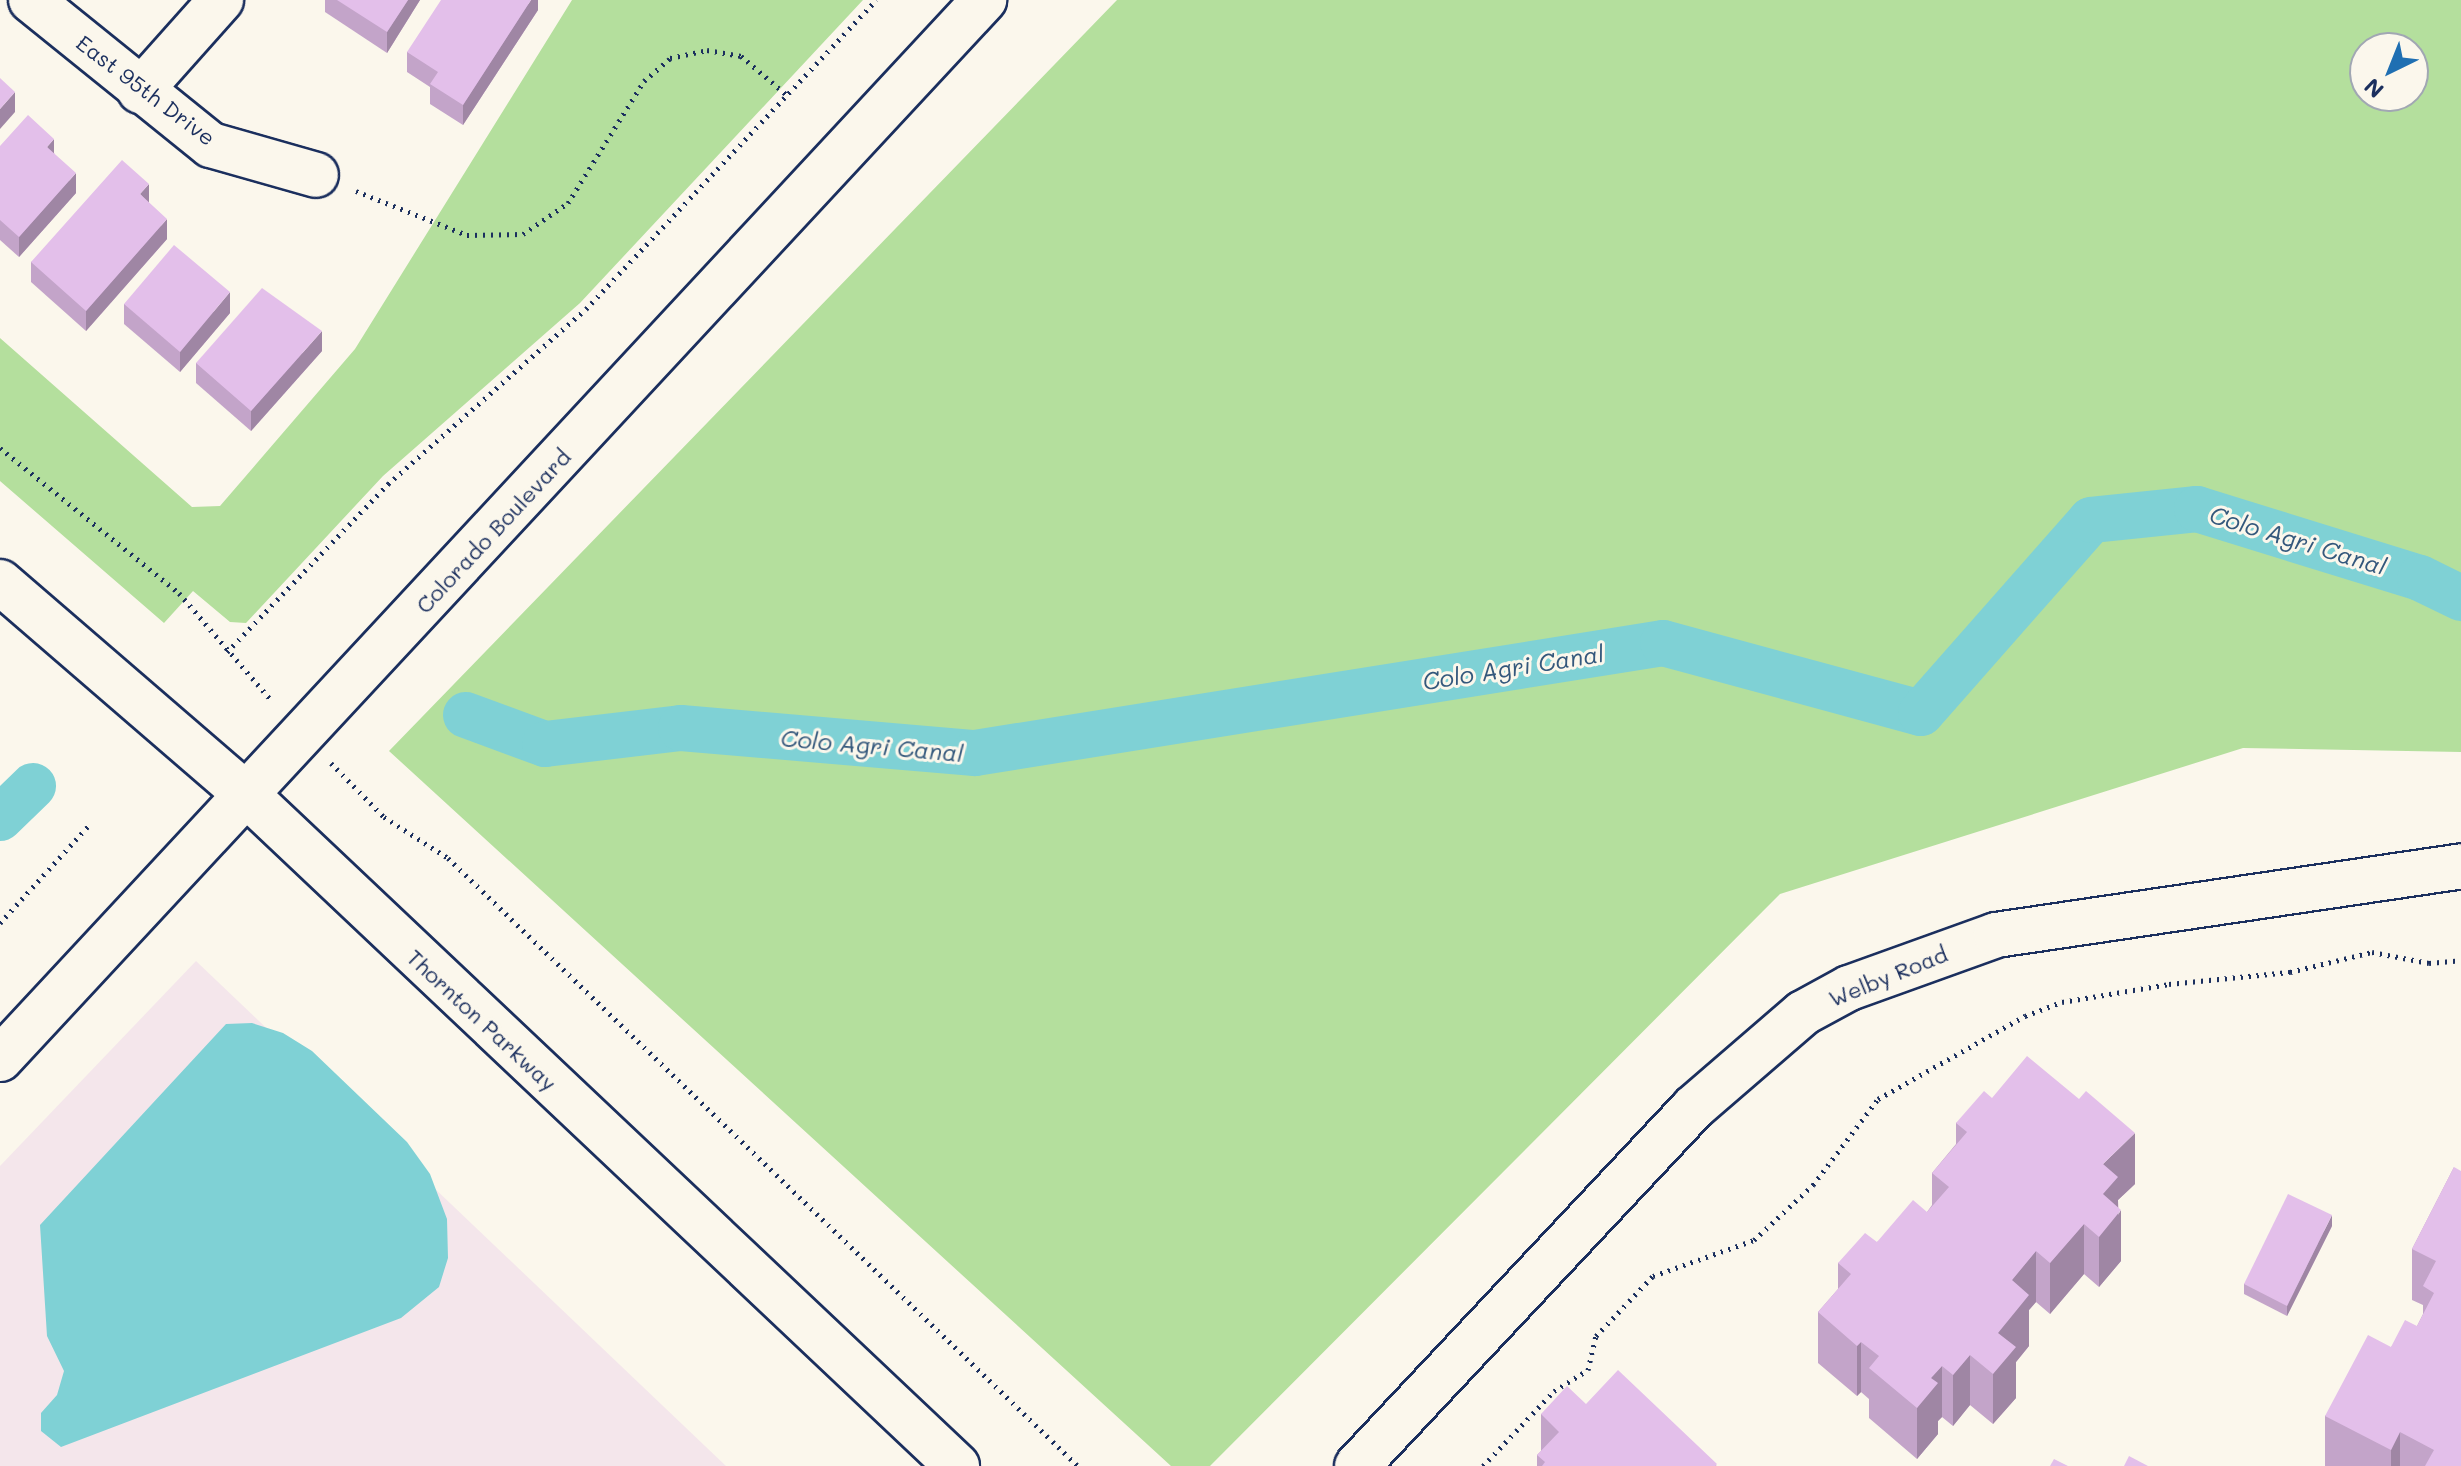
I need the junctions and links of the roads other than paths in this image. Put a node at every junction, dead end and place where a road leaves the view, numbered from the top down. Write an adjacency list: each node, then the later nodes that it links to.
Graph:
1 (31, 0): 4 (main road, East 95th Drive)
2 (221, 0): 4 (main road)
3 (984, 0): 7 (main road, Colorado Boulevard)
4 (140, 91): 5 (main road, East 95th Drive)
5 (316, 175)
6 (0, 582): 7 (main road, Thornton Parkway)
7 (247, 795): 9 (main road, Colorado Boulevard); 10 (main road, Thornton Parkway)
8 (2461, 866): 11 (main road, Welby Road)
9 (0, 1059)
10 (957, 1466)
11 (1357, 1466)

